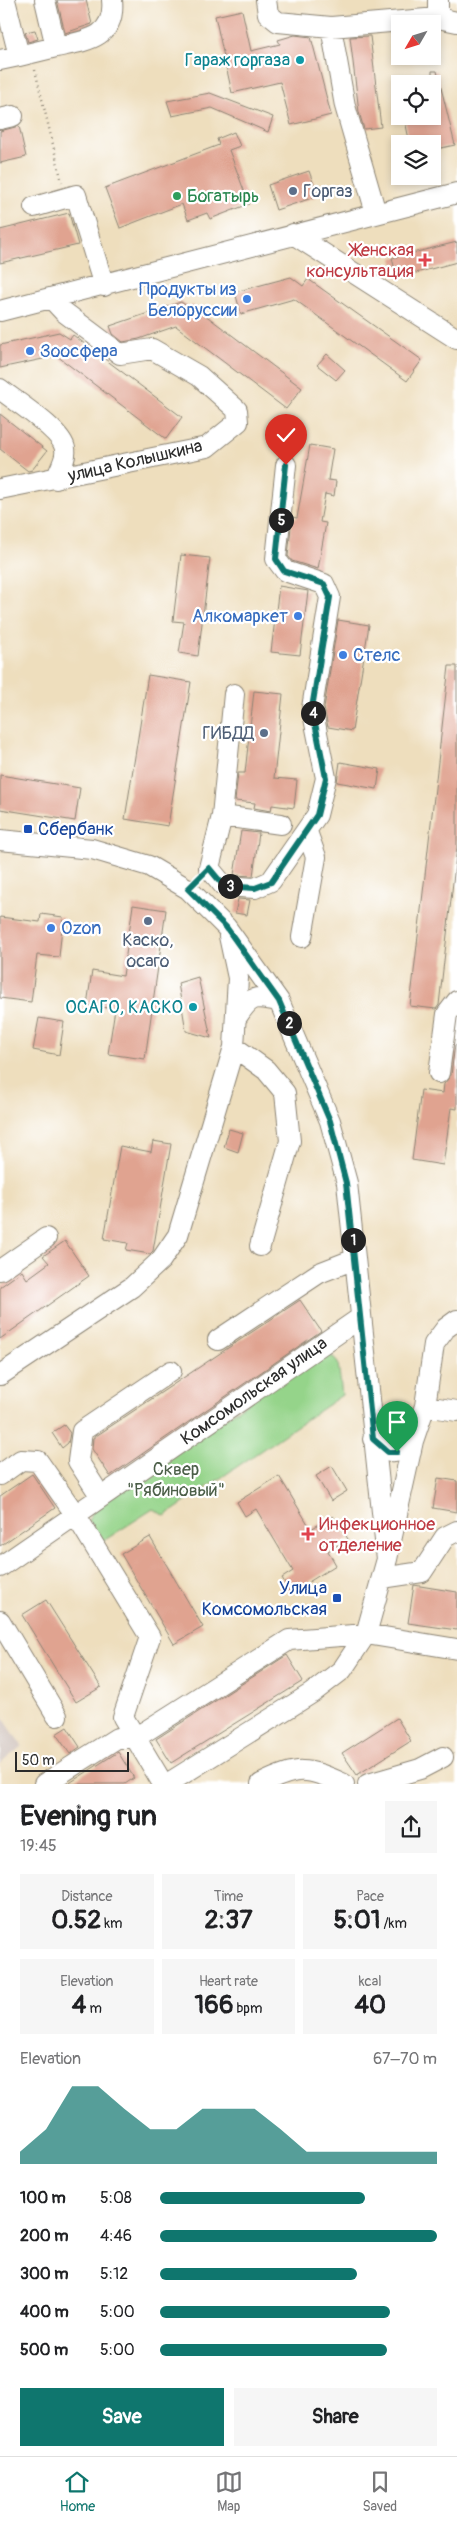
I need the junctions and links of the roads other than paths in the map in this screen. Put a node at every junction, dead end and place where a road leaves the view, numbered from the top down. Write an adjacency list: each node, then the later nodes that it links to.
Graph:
1 (5, 0): 8 (street)
2 (45, 0): 7 (street)
3 (112, 0): 7 (street)
4 (266, 0): 6 (street)
5 (444, 13): 6 (street)
6 (330, 27): 11 (street)
7 (56, 46): 8 (street)
8 (17, 56)
9 (457, 193): 11 (street)
10 (34, 207): 13 (street)
11 (376, 212): 12 (street)
12 (293, 234): 13 (street); 16 (street)
13 (104, 286): 14 (street)
14 (51, 298): 15 (street); 19 (street, улица Колышкина)
15 (0, 311)
16 (457, 339)
17 (0, 389): 19 (street, улица Колышкина)
18 (286, 465): 24 (street)
19 (56, 479): 20 (street, улица Колышкина)
20 (0, 489)
21 (234, 694): 22 (street)
22 (222, 816): 23 (street); 26 (street)
23 (281, 824)
24 (307, 832): 26 (street); 29 (street)
25 (0, 840): 27 (street)
26 (209, 868): 27 (street)
27 (188, 889): 28 (street)
28 (226, 927): 30 (street); 32 (street)
29 (302, 937)
30 (279, 1001): 32 (street); 37 (street)
31 (457, 1001): 34 (street)
32 (238, 1017): 33 (street)
33 (234, 1047): 36 (street); 43 (street)
34 (439, 1073)
35 (46, 1238): 38 (street)
36 (260, 1246)
37 (355, 1259): 39 (street); 41 (street)
38 (0, 1270)
39 (360, 1318): 46 (street); 49 (street, Комсомольская улица)
40 (457, 1320): 44 (street)
41 (218, 1340)
42 (171, 1371): 49 (street)
43 (0, 1375)
44 (425, 1406): 45 (street); 47 (street)
45 (457, 1411)
46 (373, 1439): 47 (street); 53 (street)
47 (412, 1441): 53 (street)
48 (0, 1475): 50 (street)
49 (100, 1496): 50 (street, Комсомольская улица)
50 (75, 1514): 52 (street, Комсомольская улица); 58 (street)
51 (457, 1531): 53 (street)
52 (0, 1567)
53 (384, 1569): 55 (street)
54 (0, 1622): 57 (street)
55 (366, 1634): 56 (street); 58 (street); 60 (street)
56 (457, 1648)
57 (57, 1716)
58 (136, 1738): 60 (street); 61 (street)
59 (442, 1757): 64 (street)
60 (173, 1782)
61 (44, 1784)
62 (260, 1784): 63 (street)
63 (344, 1784)
64 (368, 1784)

